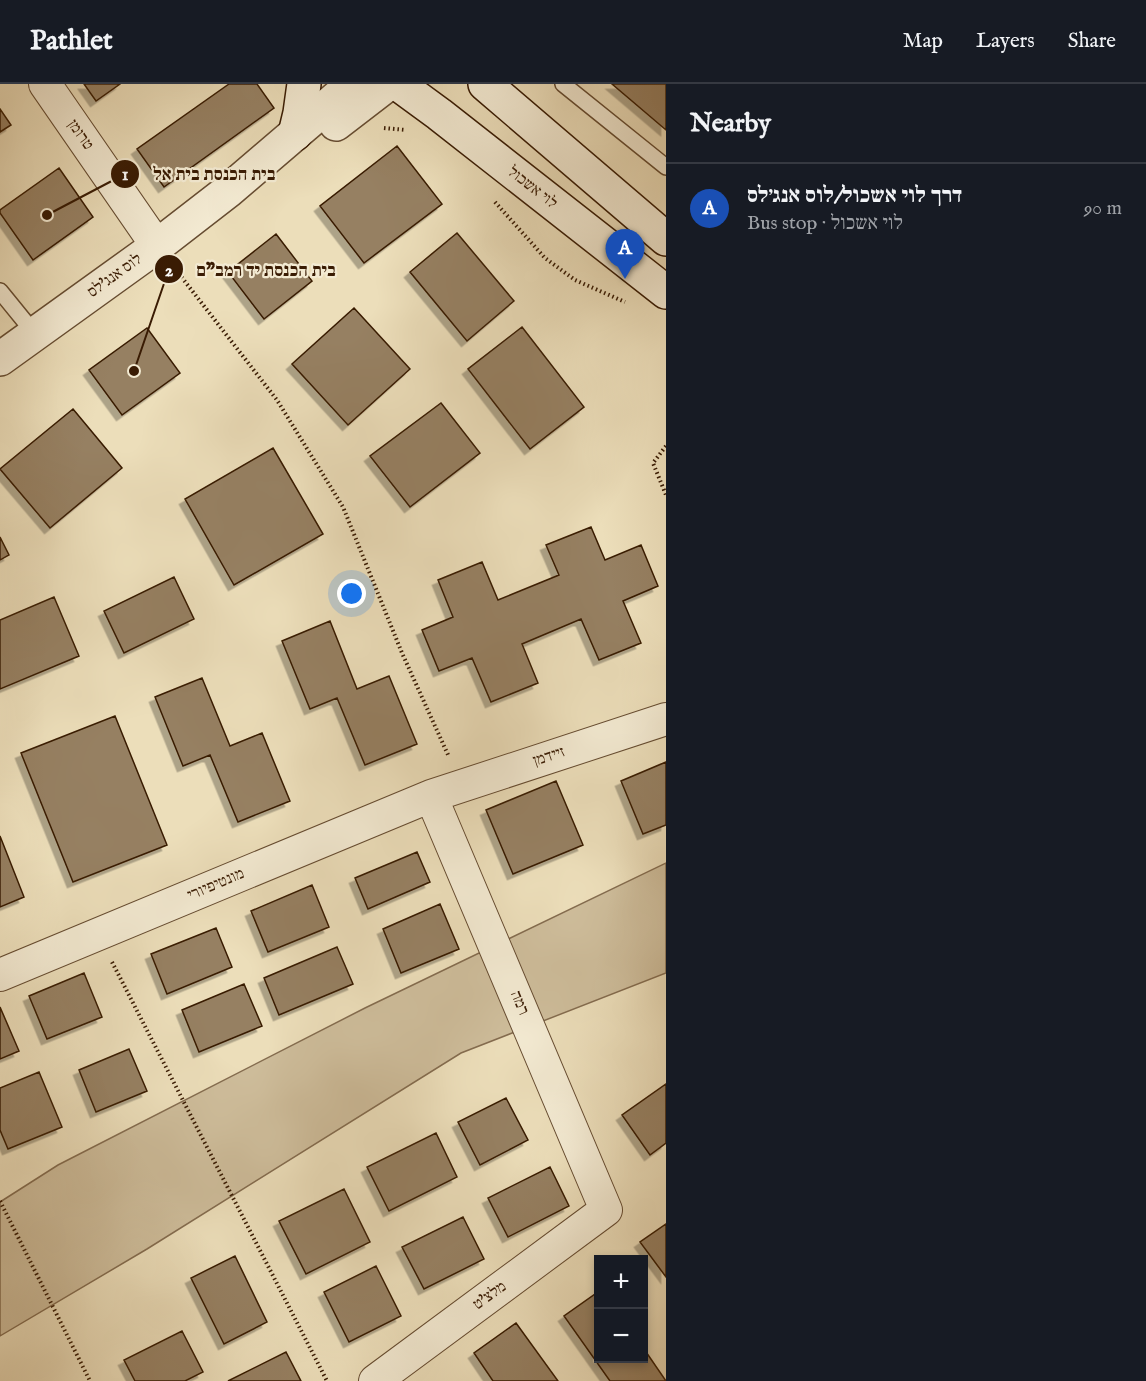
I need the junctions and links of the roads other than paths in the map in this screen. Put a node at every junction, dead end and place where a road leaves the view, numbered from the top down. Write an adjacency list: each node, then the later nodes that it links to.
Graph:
1 (45, 84): 12 (street, טרומן)
2 (304, 84): 8 (street)
3 (388, 84): 7 (street, לוס אנג'לס)
4 (398, 84): 14 (street, לוי אשכול)
5 (485, 84): 11 (street)
6 (562, 84): 9 (lane)
7 (354, 97): 8 (street, לוס אנג'לס); 10 (street, לוס אנג'לס)
8 (295, 134): 10 (street, לוס אנג'לס)
9 (666, 167)
10 (228, 191): 12 (street, לוס אנג'לס)
11 (666, 239)
12 (157, 246): 15 (street, לוס אנג'לס)
13 (0, 291): 15 (lane)
14 (666, 292)
15 (35, 334): 16 (street, לוס אנג'לס)
16 (0, 359)
17 (666, 719): 18 (street, זיידמן)
18 (431, 796): 19 (street, מונטיפיורי); 20 (street, רמה)
19 (0, 975)
20 (606, 1210): 21 (street, מלצ'ט)
21 (375, 1381)

